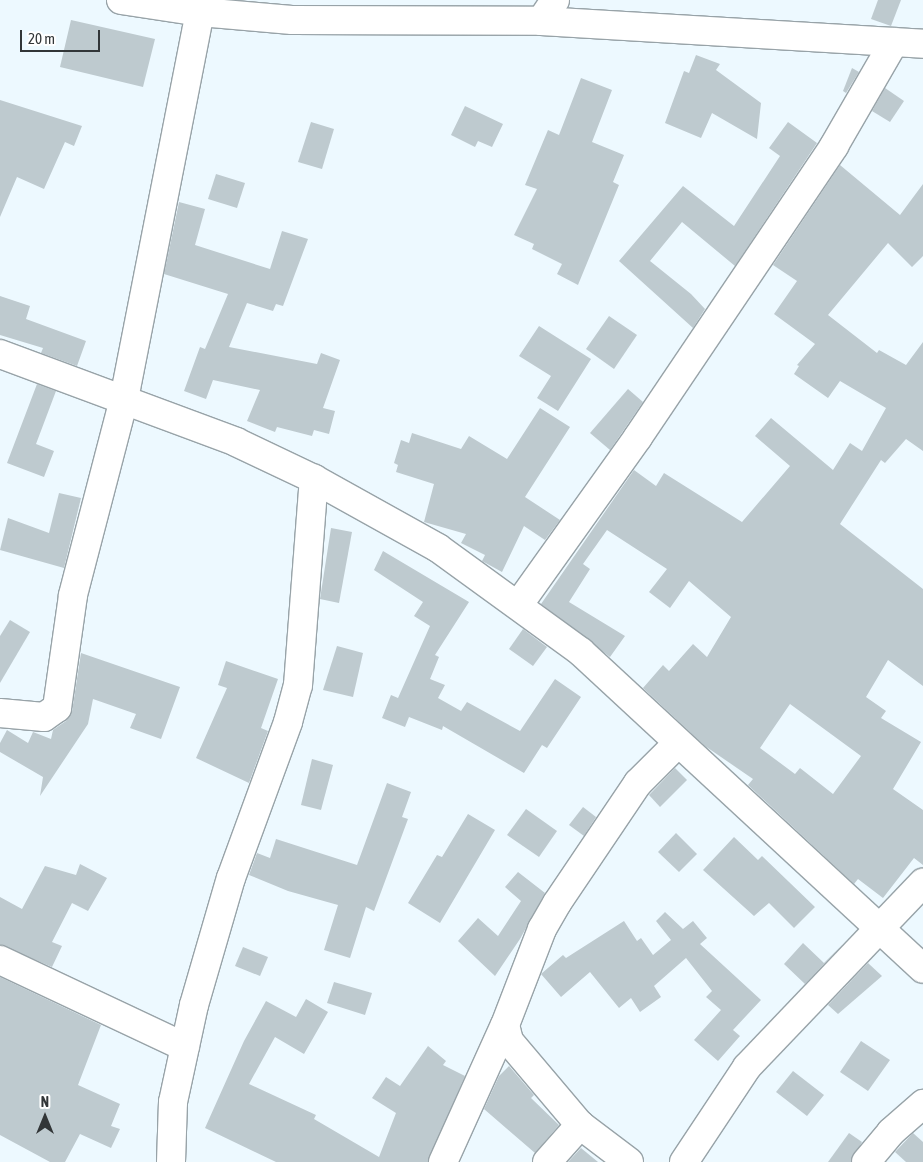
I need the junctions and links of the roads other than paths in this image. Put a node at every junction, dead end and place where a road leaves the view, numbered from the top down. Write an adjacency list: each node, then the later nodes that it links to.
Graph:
1 (121, 0): 4 (street)
2 (293, 10): 3 (street); 4 (street)
3 (548, 10): 5 (street)
4 (200, 12): 8 (street)
5 (894, 42): 6 (street); 10 (street)
6 (923, 44)
7 (0, 354): 8 (street)
8 (124, 399): 9 (street); 11 (street)
9 (314, 480): 10 (street); 18 (street)
10 (519, 604): 12 (street)
11 (0, 713)
12 (677, 744): 14 (street); 17 (street)
13 (923, 883): 14 (street)
14 (879, 929): 16 (street); 25 (street)
15 (0, 960): 18 (street)
16 (923, 970)
17 (506, 1025): 20 (street); 22 (street)
18 (185, 1047): 21 (street)
19 (923, 1104): 26 (street)
20 (580, 1125): 23 (street); 24 (street)
21 (170, 1162)
22 (443, 1162)
23 (547, 1162)
24 (629, 1162)
25 (684, 1162)
26 (866, 1162)

